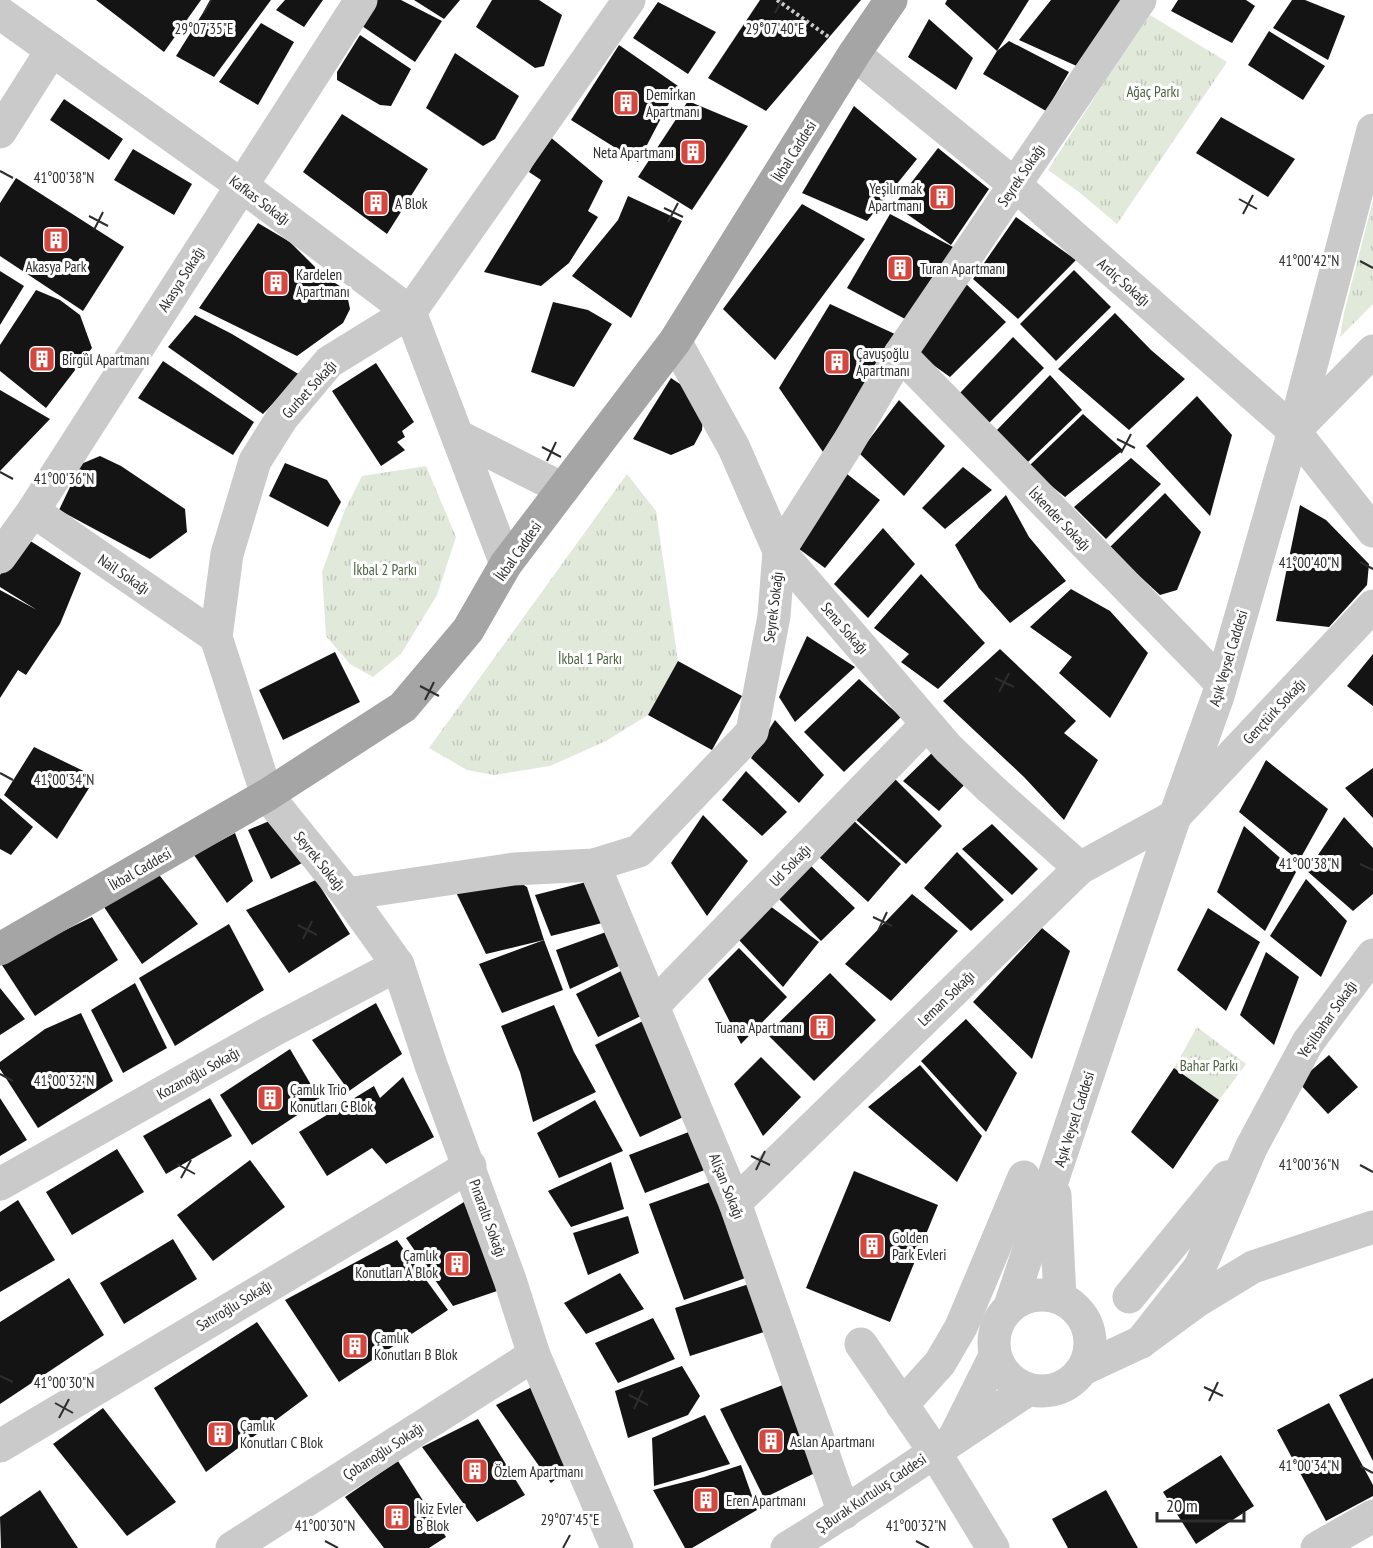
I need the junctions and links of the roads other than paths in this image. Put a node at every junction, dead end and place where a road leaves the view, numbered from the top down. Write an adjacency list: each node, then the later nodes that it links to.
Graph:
1 (629, 0): 12 (street, Gurbet Sokağı)
2 (891, 0): 7 (main road, İkbal Caddesi)
3 (1140, 0): 10 (street, Seyrek Sokağı)
4 (354, 2): 11 (street, Akasya Sokağı)
5 (0, 13): 6 (street, Kafkas Sokağı)
6 (52, 50): 9 (street); 11 (street, Kafkas Sokağı)
7 (854, 54): 10 (street, Ardıç Sokağı); 13 (main road, İkbal Caddesi)
8 (1373, 130): 16 (street, Aşık Veysel Caddesi)
9 (0, 132)
10 (1014, 184): 15 (street, Seyrek Sokağı); 16 (street, Ardıç Sokağı)
11 (241, 185): 12 (street, Kafkas Sokağı); 19 (street, Akasya Sokağı)
12 (410, 312): 17 (street); 25 (street, Gurbet Sokağı)
13 (675, 341): 18 (main road, İkbal Caddesi); 21 (street, Sena Sokağı)
14 (1373, 351): 16 (street)
15 (900, 354): 21 (street, Seyrek Sokağı); 26 (street, İskender Sokağı)
16 (1294, 431): 20 (street, Ardıç Sokağı); 26 (street, Aşık Veysel Caddesi)
17 (458, 436): 18 (street); 23 (street)
18 (564, 489): 23 (main road, İkbal Caddesi)
19 (33, 512): 22 (street, Akasya Sokağı); 25 (street, Nail Sokağı)
20 (1373, 531)
21 (779, 551): 27 (street, Sena Sokağı); 30 (street, Seyrek Sokağı)
22 (0, 557)
23 (507, 564): 28 (main road, İkbal Caddesi)
24 (1373, 606): 29 (street, Gençtürk Sokağı)
25 (216, 637): 28 (street, Gurbet Sokağı)
26 (1221, 683): 29 (street, Aşık Veysel Caddesi)
27 (927, 724): 31 (street, Sena Sokağı); 36 (street, Ud Sokağı)
28 (267, 795): 32 (street, Seyrek Sokağı); 33 (main road, İkbal Caddesi)
29 (1175, 816): 31 (street, Leman Sokağı); 39 (street, Aşık Veysel Caddesi)
30 (594, 865): 32 (street, Seyrek Sokağı); 36 (street, Alişan Sokağı)
31 (1080, 868): 41 (street, Leman Sokağı)
32 (347, 894): 35 (street, Pınaraltı Sokağı)
33 (0, 950)
34 (1373, 955): 37 (street, Yeşilbahar Sokağı)
35 (398, 965): 38 (street, Pınaraltı Sokağı); 40 (street, Kozanoğlu Sokağı)
36 (652, 1006): 41 (street, Alişan Sokağı)
37 (1251, 1148): 43 (street, Yeşilbahar Sokağı); 45 (street, Yeşilbahar Sokağı)
38 (470, 1166): 50 (street, Pınaraltı Sokağı); 56 (street, Satıroğlu Sokağı)
39 (1039, 1178): 46 (street, Aşık Veysel Caddesi); 47 (street, Aşık Veysel Caddesi); 54 (street)
40 (0, 1184)
41 (735, 1203): 57 (street, Alişan Sokağı)
42 (1373, 1227): 44 (street)
43 (1200, 1267): 44 (street); 45 (street); 48 (street, Yeşilbahar Sokağı)
44 (1253, 1267): 48 (street)
45 (1130, 1297): 47 (street)
46 (1010, 1306): 47 (street); 51 (street)
47 (1071, 1306): 52 (street)
48 (1141, 1342): 52 (street)
49 (861, 1344): 54 (street)
50 (534, 1355): 59 (street, Çobanoğlu Sokağı); 60 (street, Pınaraltı Sokağı)
51 (995, 1356): 53 (street); 55 (street)
52 (1083, 1369): 53 (street)
53 (1028, 1390): 55 (street, Ş.Burak Kurtuluş Caddesi)
54 (902, 1405): 55 (street)
55 (944, 1444): 57 (street, Ş.Burak Kurtuluş Caddesi); 62 (street)
56 (0, 1446)
57 (844, 1514): 61 (street, Ş.Burak Kurtuluş Caddesi)
58 (1373, 1516): 63 (street)
59 (232, 1548)
60 (617, 1548)
61 (787, 1548)
62 (993, 1548)
63 (1317, 1548)

